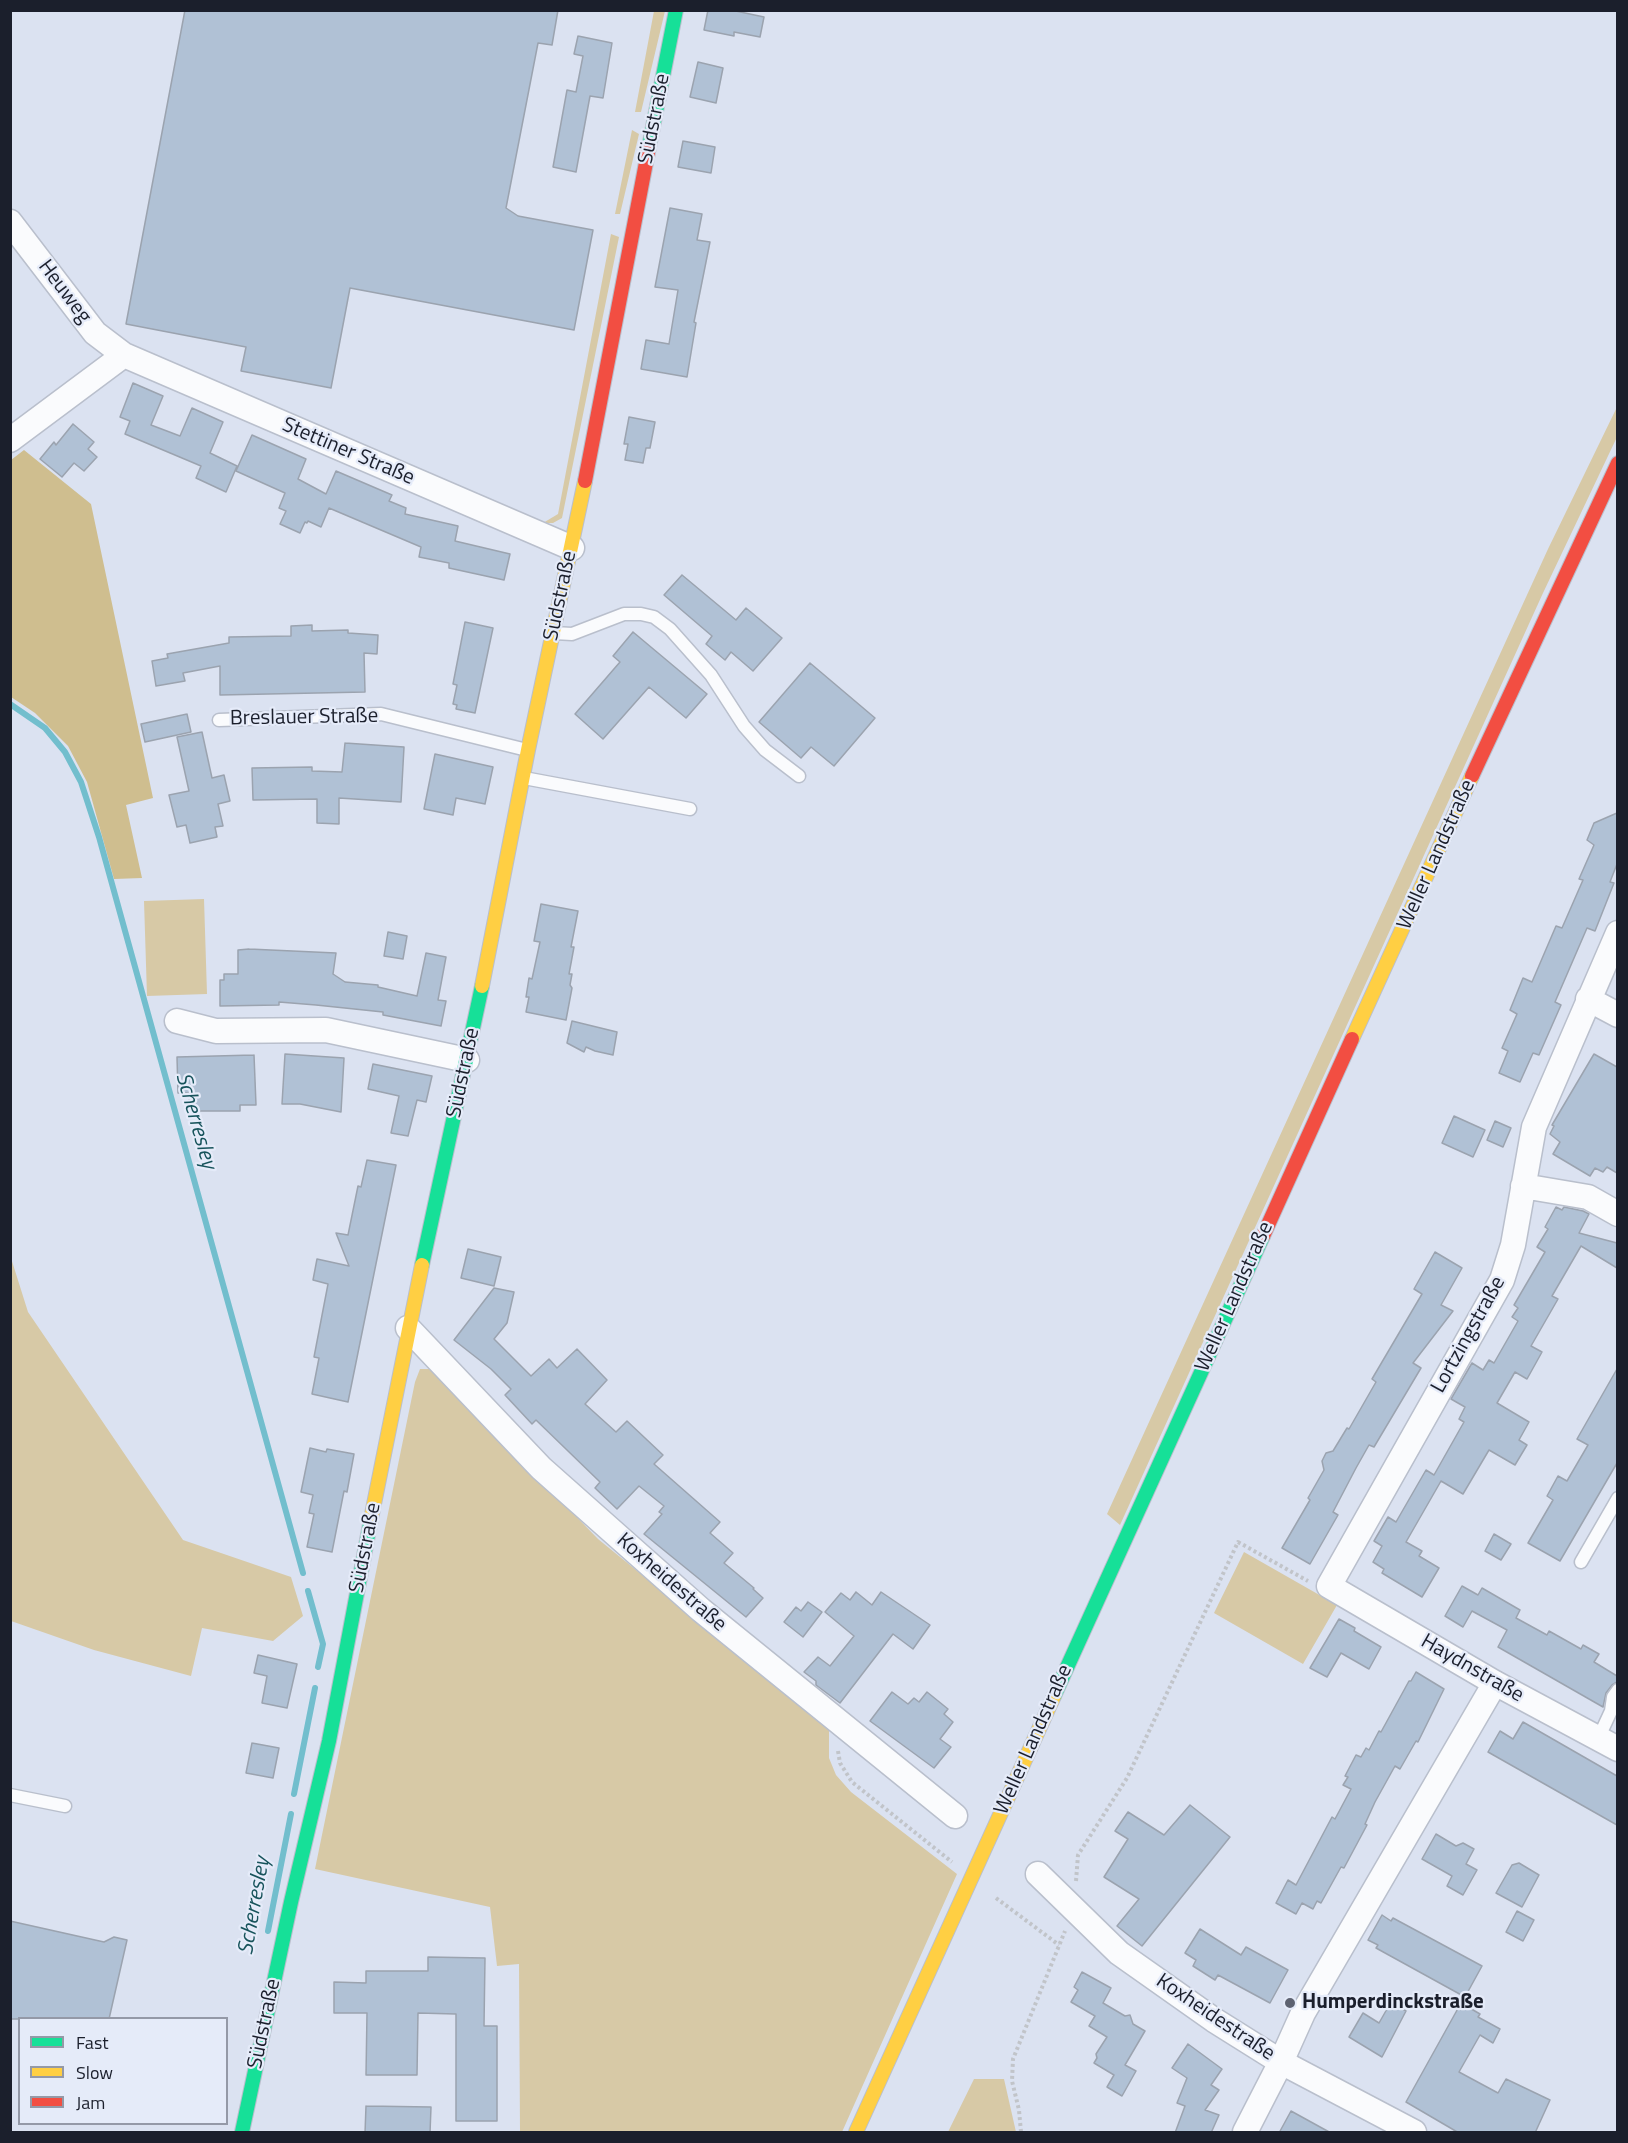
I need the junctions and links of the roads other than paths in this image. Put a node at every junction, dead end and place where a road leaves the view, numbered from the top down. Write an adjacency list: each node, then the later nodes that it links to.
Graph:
1 (676, 10): 6 (street, Südstraße)
2 (10, 222): 3 (street, Heuweg)
3 (124, 355): 4 (street); 6 (street, Stettiner Straße)
4 (10, 440)
5 (1617, 463): 33 (street, Weller Landstraße)
6 (572, 548): 7 (street, Südstraße)
7 (553, 633): 9 (street, Südstraße); 10 (lane)
8 (219, 720): 9 (lane, Breslauer Straße)
9 (528, 750): 11 (street, Südstraße)
10 (799, 776)
11 (523, 777): 12 (lane); 17 (street, Südstraße)
12 (690, 809)
13 (1617, 933): 14 (street, Lortzingstraße)
14 (1588, 999): 15 (street); 18 (street, Lortzingstraße)
15 (1617, 1015)
16 (177, 1021): 17 (street)
17 (467, 1060): 20 (street, Südstraße)
18 (1523, 1186): 19 (street); 23 (street, Lortzingstraße)
19 (1617, 1214)
20 (408, 1328): 29 (street, Koxheidestraße); 32 (street, Südstraße)
21 (1617, 1498): 22 (lane)
22 (1581, 1562)
23 (1329, 1586): 24 (street, Haydnstraße)
24 (1495, 1683): 26 (street, Haydnstraße); 31 (street)
25 (1617, 1689): 26 (lane)
26 (1608, 1744)
27 (10, 1795): 28 (lane)
28 (65, 1806)
29 (955, 1816)
30 (1038, 1875): 31 (street, Koxheidestraße)
31 (1281, 2062): 34 (street); 35 (street, Koxheidestraße)
32 (242, 2133)
33 (856, 2133)
34 (1245, 2133)
35 (1414, 2133)

